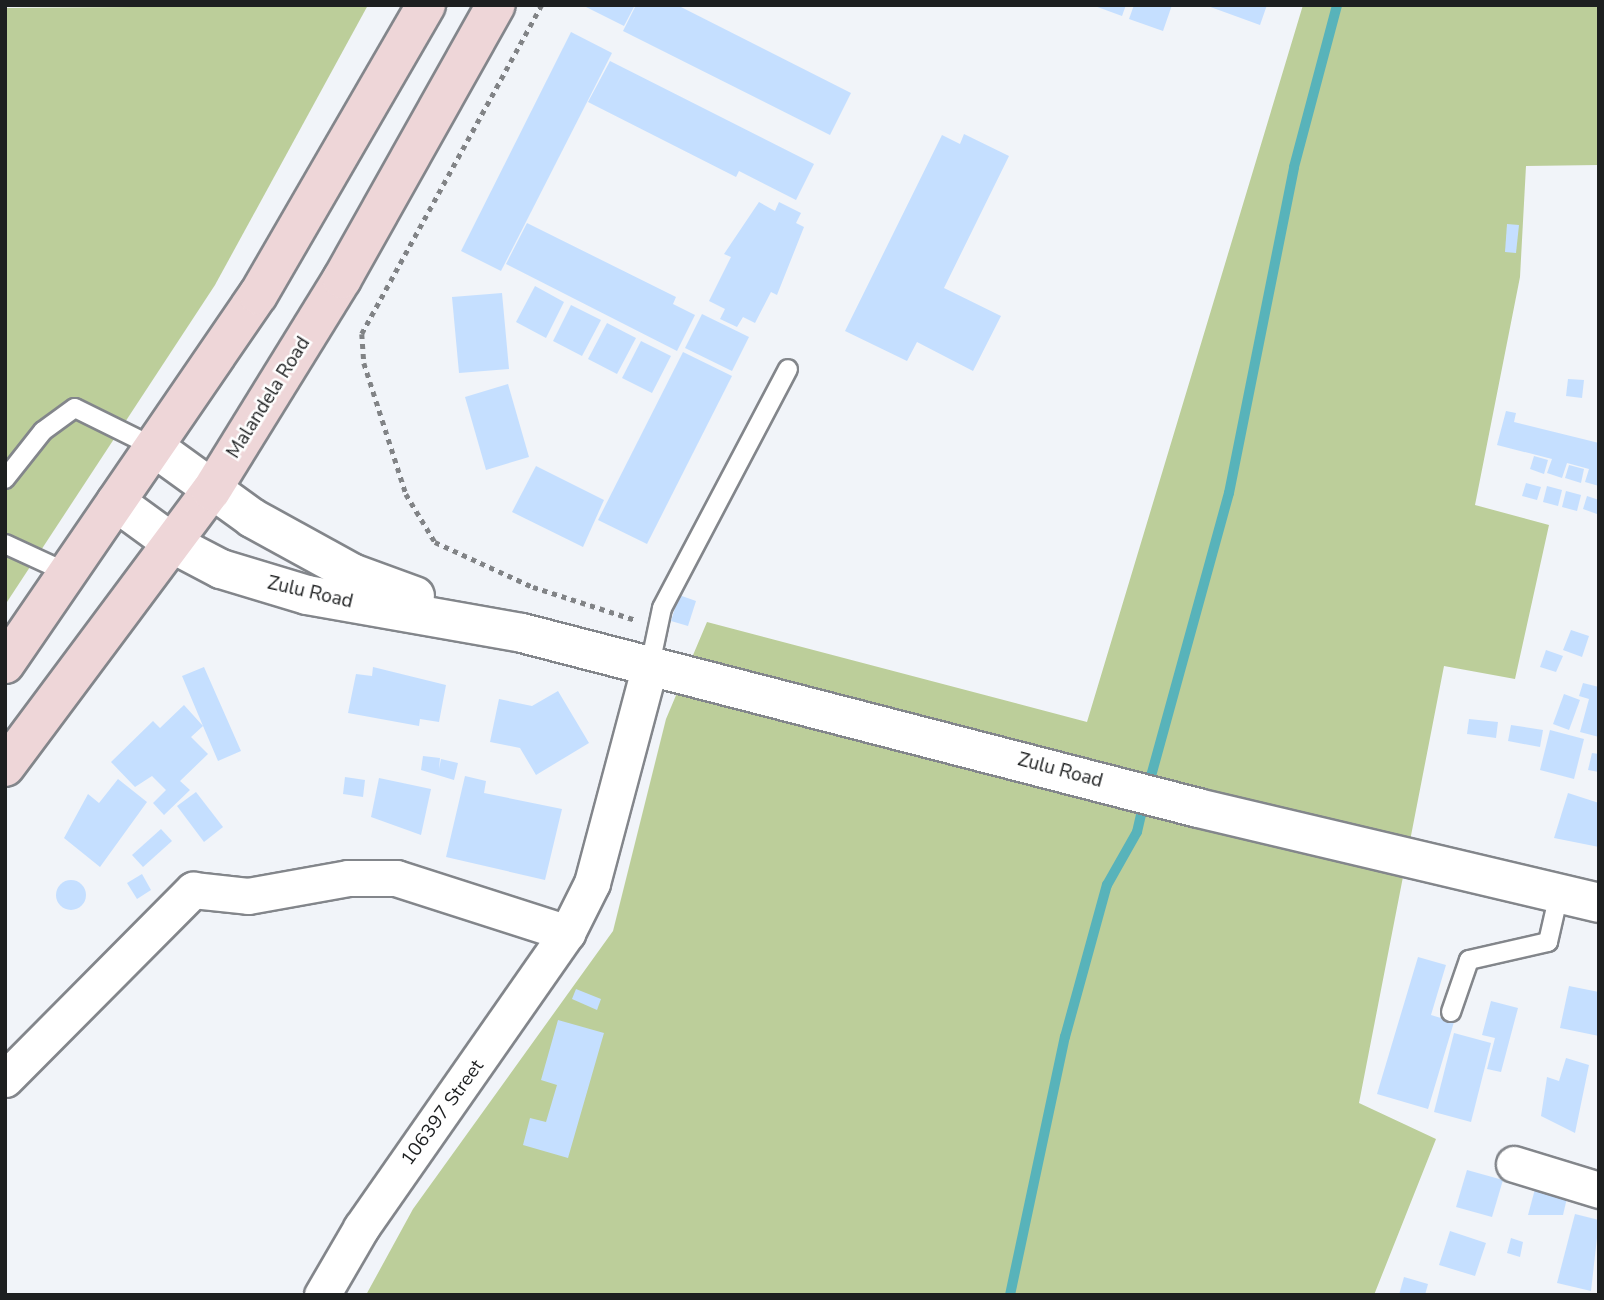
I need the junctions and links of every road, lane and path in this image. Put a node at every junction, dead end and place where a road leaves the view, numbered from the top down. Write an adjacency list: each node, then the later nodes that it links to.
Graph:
1 (426, 5): 5 (main road)
2 (496, 5): 7 (main road, Malandela Road)
3 (542, 5): 12 (path)
4 (788, 369): 12 (lane)
5 (154, 447): 6 (lane); 7 (street, Zulu Road); 8 (main road)
6 (5, 479)
7 (211, 491): 10 (main road, Malandela Road); 13 (street, Zulu Road)
8 (116, 502): 10 (street, Zulu Road); 11 (main road)
9 (5, 544): 11 (lane)
10 (175, 545): 13 (street, Zulu Road); 16 (main road, Malandela Road)
11 (70, 574): 14 (main road)
12 (658, 627): 15 (lane)
13 (522, 633): 15 (street, Zulu Road)
14 (5, 664)
15 (650, 665): 17 (street, Zulu Road); 19 (street, 106397 Street)
16 (5, 766)
17 (1559, 894): 18 (street, Zulu Road); 20 (lane)
18 (1599, 903)
19 (567, 933): 21 (street); 24 (street, 106397 Street)
20 (1451, 1012)
21 (5, 1079)
22 (1514, 1164): 23 (street)
23 (1599, 1190)
24 (322, 1295)

